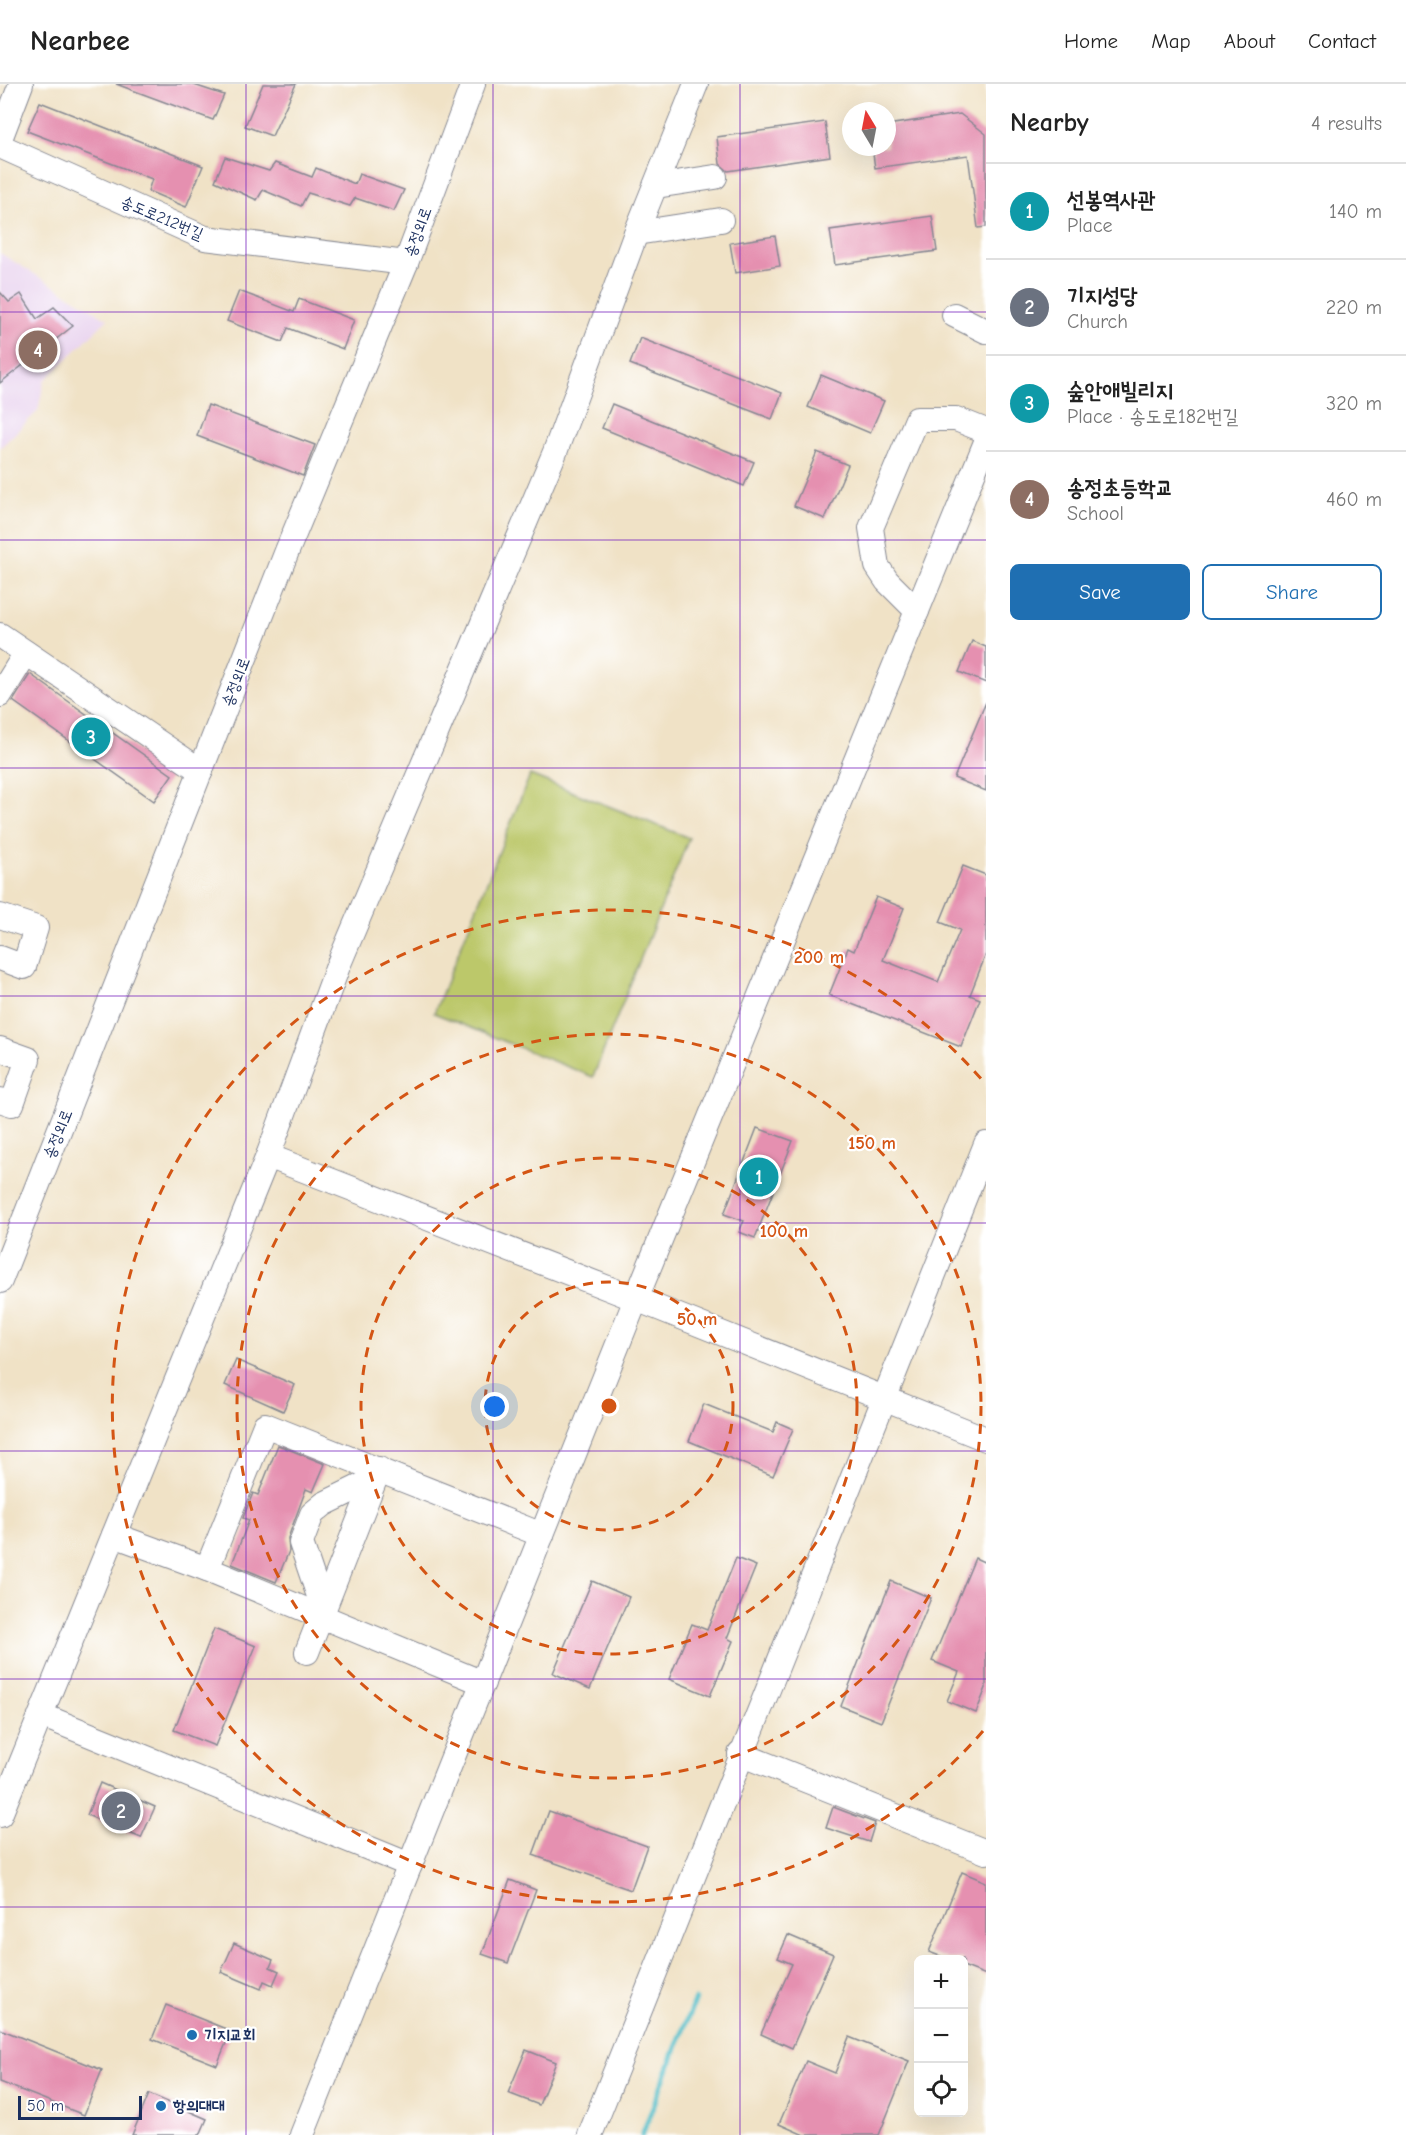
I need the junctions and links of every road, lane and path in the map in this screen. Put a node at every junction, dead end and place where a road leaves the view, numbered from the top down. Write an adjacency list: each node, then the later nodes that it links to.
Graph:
1 (21, 84): 4 (street)
2 (473, 84): 10 (street, 송정외로)
3 (696, 84): 7 (street)
4 (0, 139)
5 (0, 146): 10 (street, 송도로212번길)
6 (715, 177): 7 (street)
7 (656, 186): 9 (street)
8 (721, 220): 9 (street)
9 (636, 233): 25 (street)
10 (406, 263): 19 (street, 송정외로)
11 (954, 315): 12 (street)
12 (986, 331)
13 (986, 431): 15 (street)
14 (986, 442): 15 (street)
15 (917, 611): 27 (street)
16 (0, 635): 17 (street)
17 (26, 653): 18 (street); 19 (street)
18 (0, 695)
19 (201, 771): 26 (street, 송정외로)
20 (0, 916): 21 (street)
21 (0, 958)
22 (0, 1049): 23 (street)
23 (0, 1100)
24 (986, 1143): 28 (street)
25 (268, 1156): 27 (street); 31 (street)
26 (0, 1281)
27 (636, 1299): 28 (street); 32 (street)
28 (883, 1397): 29 (street); 38 (street)
29 (986, 1439)
30 (377, 1474): 32 (street); 33 (street); 34 (street); 34 (street)
31 (114, 1535): 33 (street); 37 (street)
32 (542, 1535): 36 (street)
33 (207, 1569): 34 (street)
34 (322, 1614): 35 (street); 36 (street)
35 (307, 1652)
36 (483, 1683): 41 (street)
37 (41, 1715): 39 (street); 41 (street)
38 (740, 1754): 40 (street); 43 (street)
39 (0, 1815)
40 (986, 1851)
41 (410, 1865): 42 (street)
42 (302, 2135)
43 (590, 2135)

